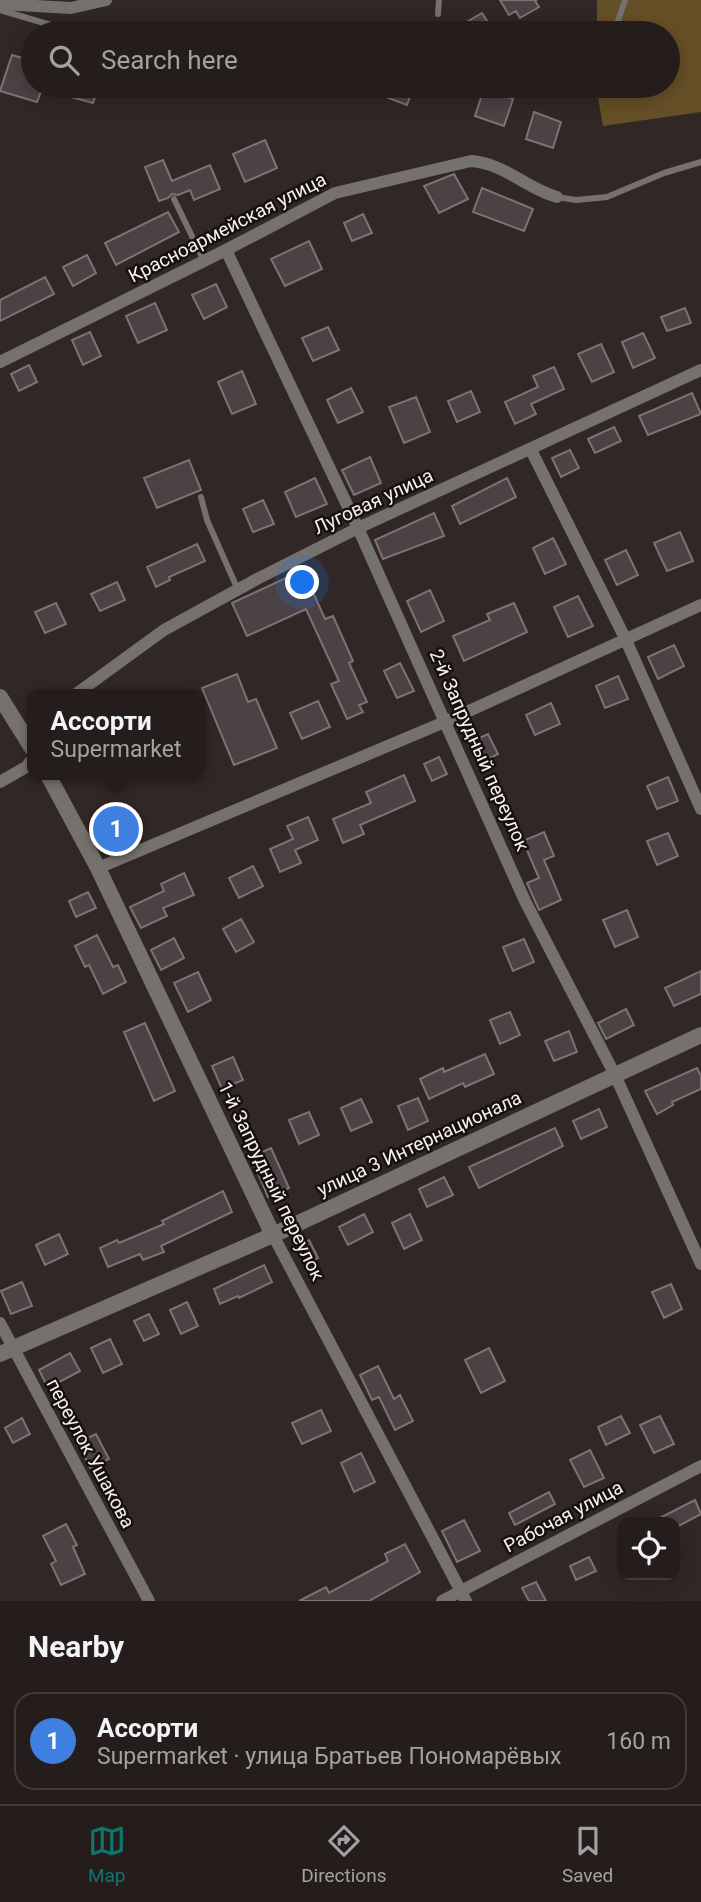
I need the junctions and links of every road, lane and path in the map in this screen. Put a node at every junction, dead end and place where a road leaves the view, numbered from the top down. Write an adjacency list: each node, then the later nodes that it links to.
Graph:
1 (106, 0): 4 (street)
2 (439, 0): 6 (lane)
3 (625, 0): 8 (lane)
4 (0, 4)
5 (0, 10): 7 (lane)
6 (438, 15)
7 (37, 21)
8 (618, 21)
9 (701, 162): 10 (lane)
10 (557, 197): 12 (street, Красноармейская улица)
11 (174, 199): 13 (lane)
12 (226, 250): 13 (street, Красноармейская улица); 18 (street, 2-й Запрудный переулок)
13 (204, 261): 14 (street, Красноармейская улица)
14 (0, 362)
15 (701, 370): 16 (street, Луговая улица)
16 (531, 450): 18 (street, Луговая улица); 21 (street)
17 (201, 497): 19 (lane)
18 (358, 528): 19 (street, Луговая улица); 24 (street, 2-й Запрудный переулок)
19 (238, 590): 22 (street, Луговая улица)
20 (701, 605): 21 (street)
21 (625, 638): 24 (street); 29 (street)
22 (82, 689)
23 (0, 697): 25 (street)
24 (447, 721): 30 (street); 32 (street, 2-й Запрудный переулок)
25 (27, 740)
26 (27, 767): 28 (street)
27 (51, 780): 30 (street, 1-й Запрудный переулок)
28 (0, 782)
29 (701, 809)
30 (98, 868): 33 (street, 1-й Запрудный переулок)
31 (701, 1035): 32 (street, улица 3 Интернационала)
32 (615, 1075): 33 (street, улица 3 Интернационала); 34 (street, 2-й Запрудный переулок)
33 (272, 1235): 36 (street, улица 3 Интернационала); 38 (street, 1-й Запрудный переулок)
34 (701, 1264)
35 (0, 1323): 36 (street, переулок Ушакова)
36 (6, 1351): 39 (street, переулок Ушакова)
37 (701, 1466): 38 (street, Рабочая улица)
38 (464, 1596): 40 (street, Рабочая улица)
39 (149, 1601)
40 (442, 1601)

